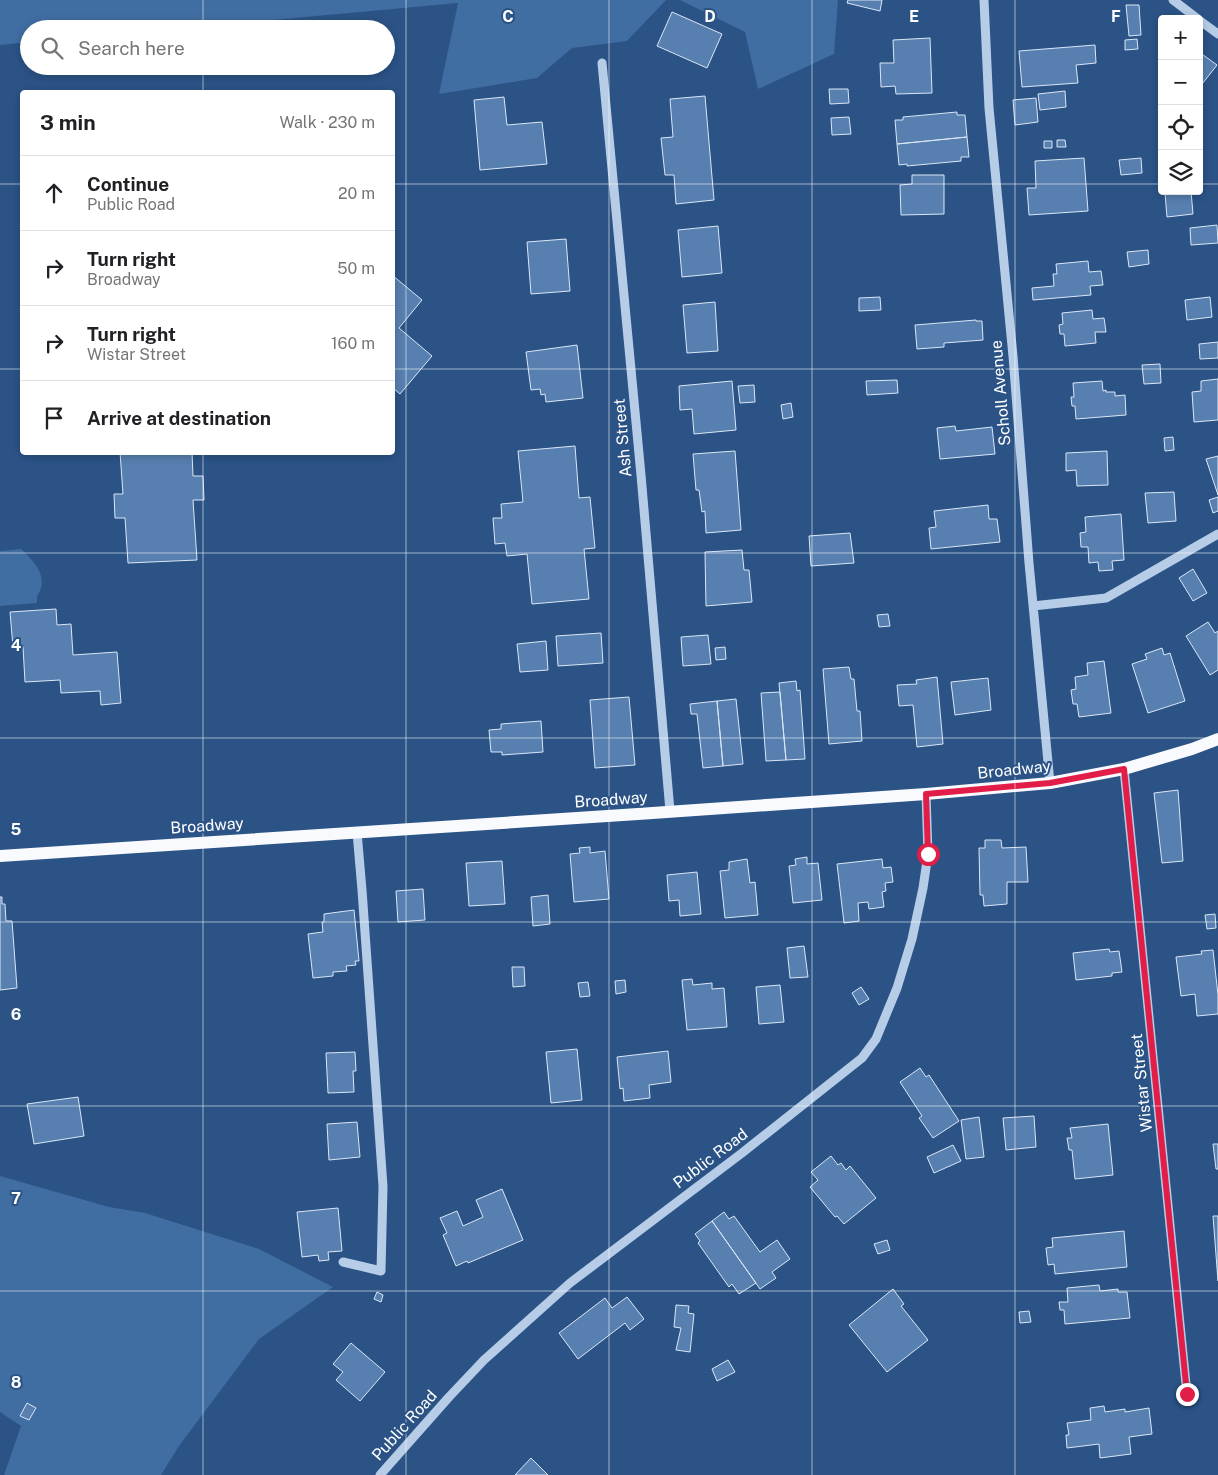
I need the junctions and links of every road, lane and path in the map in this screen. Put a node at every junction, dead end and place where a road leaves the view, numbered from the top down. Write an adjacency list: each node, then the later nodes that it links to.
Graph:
1 (984, 0): 8 (street, Scholl Avenue)
2 (1173, 0): 3 (street)
3 (1194, 15)
4 (1203, 22): 5 (street)
5 (1218, 34)
6 (602, 63): 13 (street, Ash Street)
7 (1218, 534): 8 (street)
8 (1033, 606): 11 (street, Scholl Avenue)
9 (1218, 739): 10 (main road, Broadway)
10 (1124, 769): 11 (main road, Broadway); 17 (street, Wistar Street)
11 (1050, 783): 12 (main road, Broadway)
12 (926, 794): 13 (main road, Broadway); 18 (street, Public Road)
13 (670, 812): 14 (main road, Broadway)
14 (357, 832): 15 (main road, Broadway); 16 (street)
15 (0, 856)
16 (343, 1262)
17 (1187, 1394)
18 (380, 1475)

